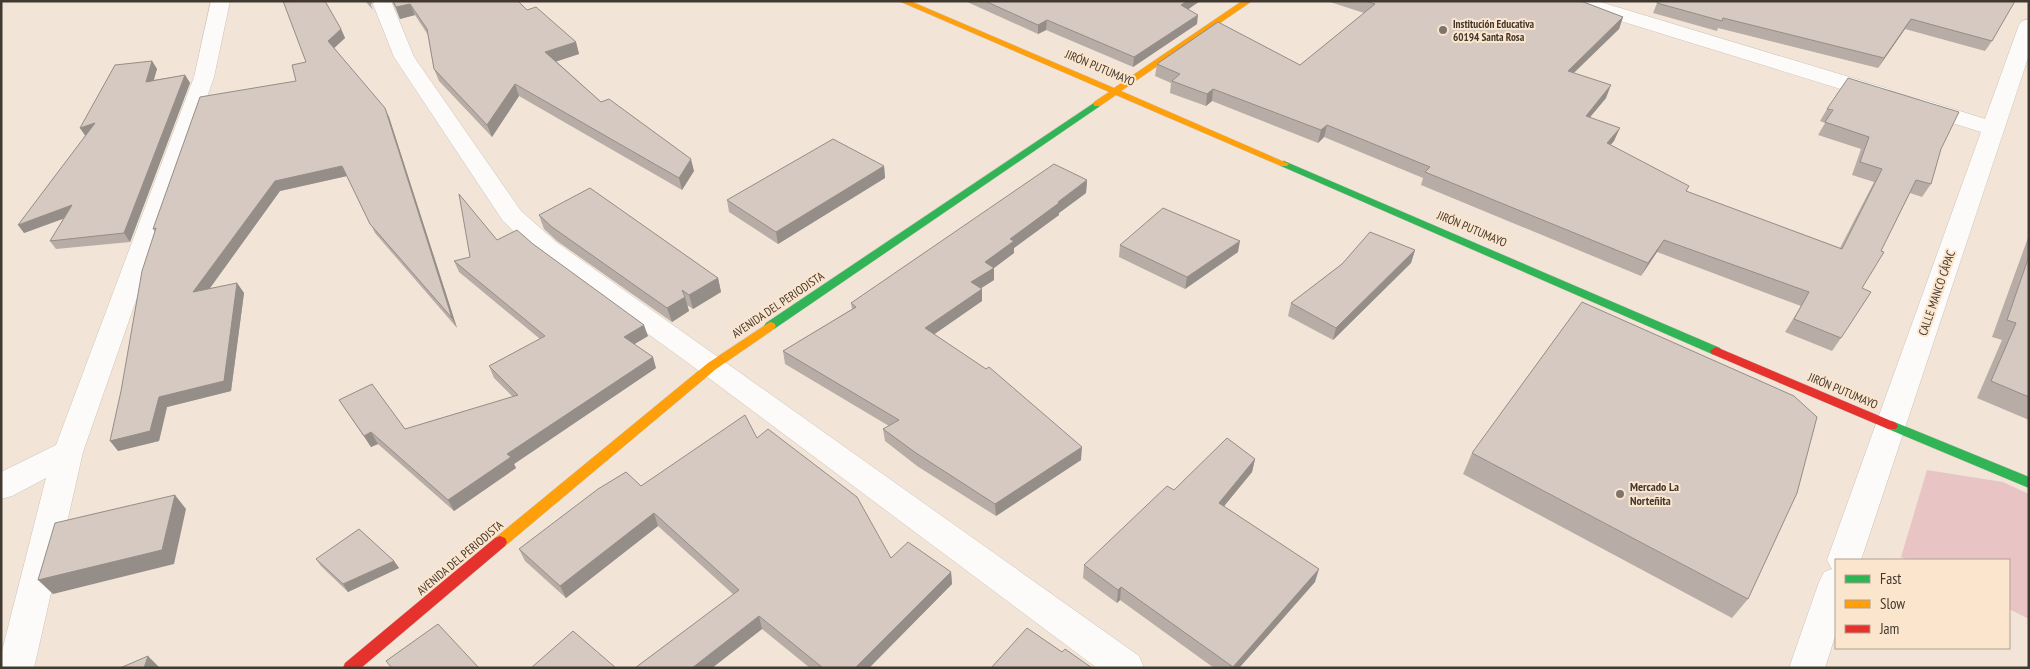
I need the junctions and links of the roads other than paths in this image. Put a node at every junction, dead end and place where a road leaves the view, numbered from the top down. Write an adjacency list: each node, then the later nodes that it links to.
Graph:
1 (222, 1): 11 (street)
2 (903, 1): 7 (street, JIRÓN PUTUMAYO)
3 (1248, 1): 7 (street, AVENIDA DEL PERIODISTA)
4 (1576, 1): 8 (street)
5 (383, 4): 9 (street)
6 (2029, 25): 8 (street, CALLE MANCO CÁPAC)
7 (1119, 91): 9 (street, AVENIDA DEL PERIODISTA); 10 (street, JIRÓN PUTUMAYO)
8 (1994, 129): 10 (street, CALLE MANCO CÁPAC)
9 (712, 366): 16 (street, AVENIDA DEL PERIODISTA); 18 (street)
10 (1890, 426): 12 (street, JIRÓN PUTUMAYO); 14 (street, CALLE MANCO CÁPAC)
11 (68, 452): 13 (street); 17 (street)
12 (2029, 483)
13 (1, 487)
14 (1844, 559)
15 (1835, 585): 19 (street)
16 (351, 667)
17 (16, 668)
18 (1126, 668)
19 (1806, 668)

